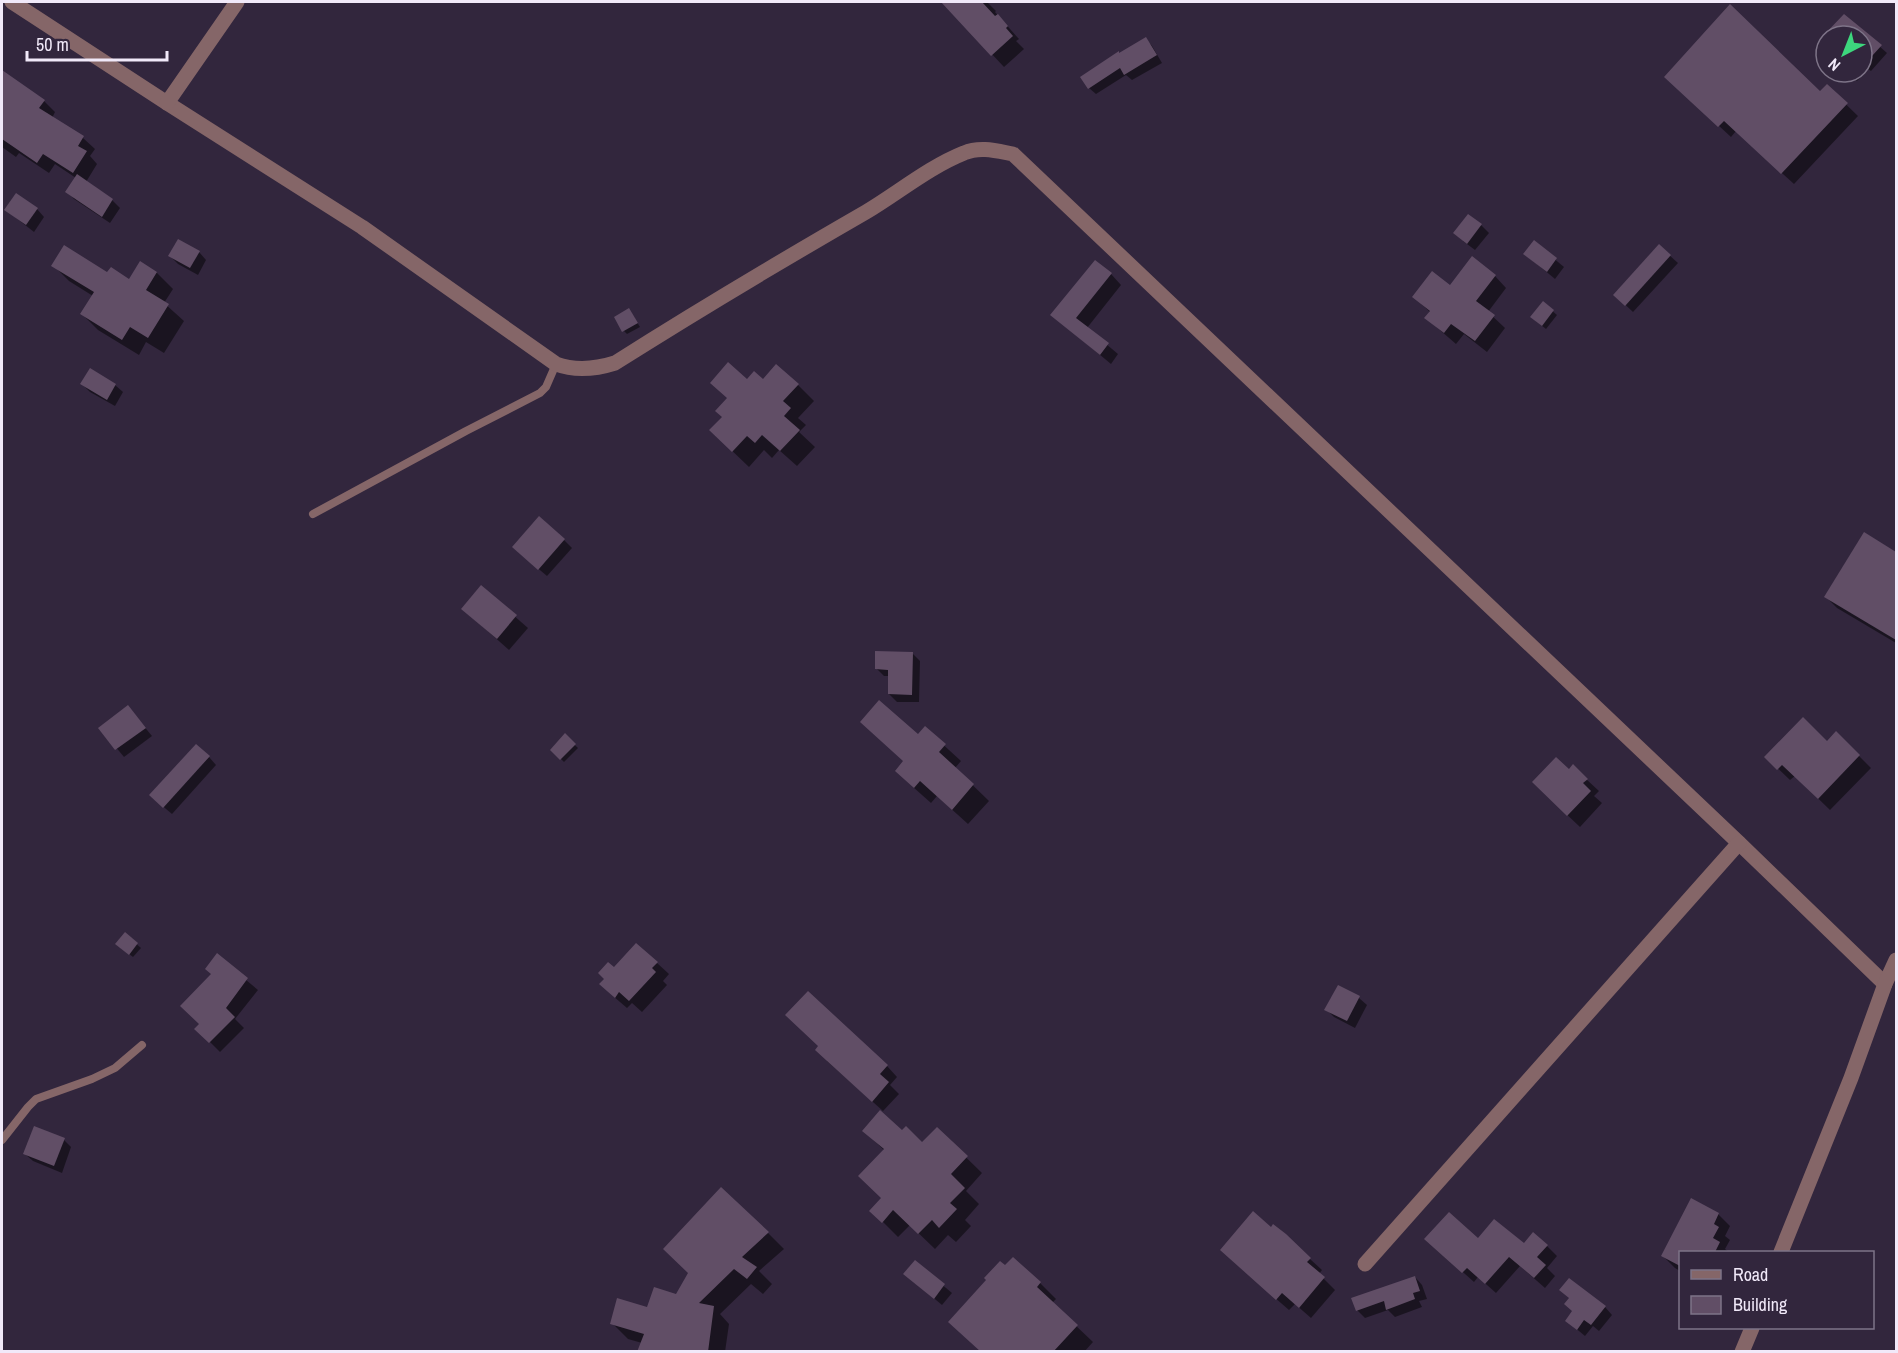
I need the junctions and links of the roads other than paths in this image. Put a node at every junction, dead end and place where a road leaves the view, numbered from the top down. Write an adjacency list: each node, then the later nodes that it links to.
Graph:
1 (12, 2): 3 (street)
2 (237, 2): 3 (street)
3 (167, 103): 4 (street)
4 (556, 364): 5 (lane); 6 (street)
5 (313, 514)
6 (1739, 843): 8 (street); 12 (street)
7 (1896, 960): 8 (street)
8 (1885, 984): 11 (street)
9 (142, 1045): 10 (lane)
10 (2, 1140)
11 (1781, 1251)
12 (1365, 1264)
13 (1752, 1329): 14 (street)
14 (1742, 1352)

